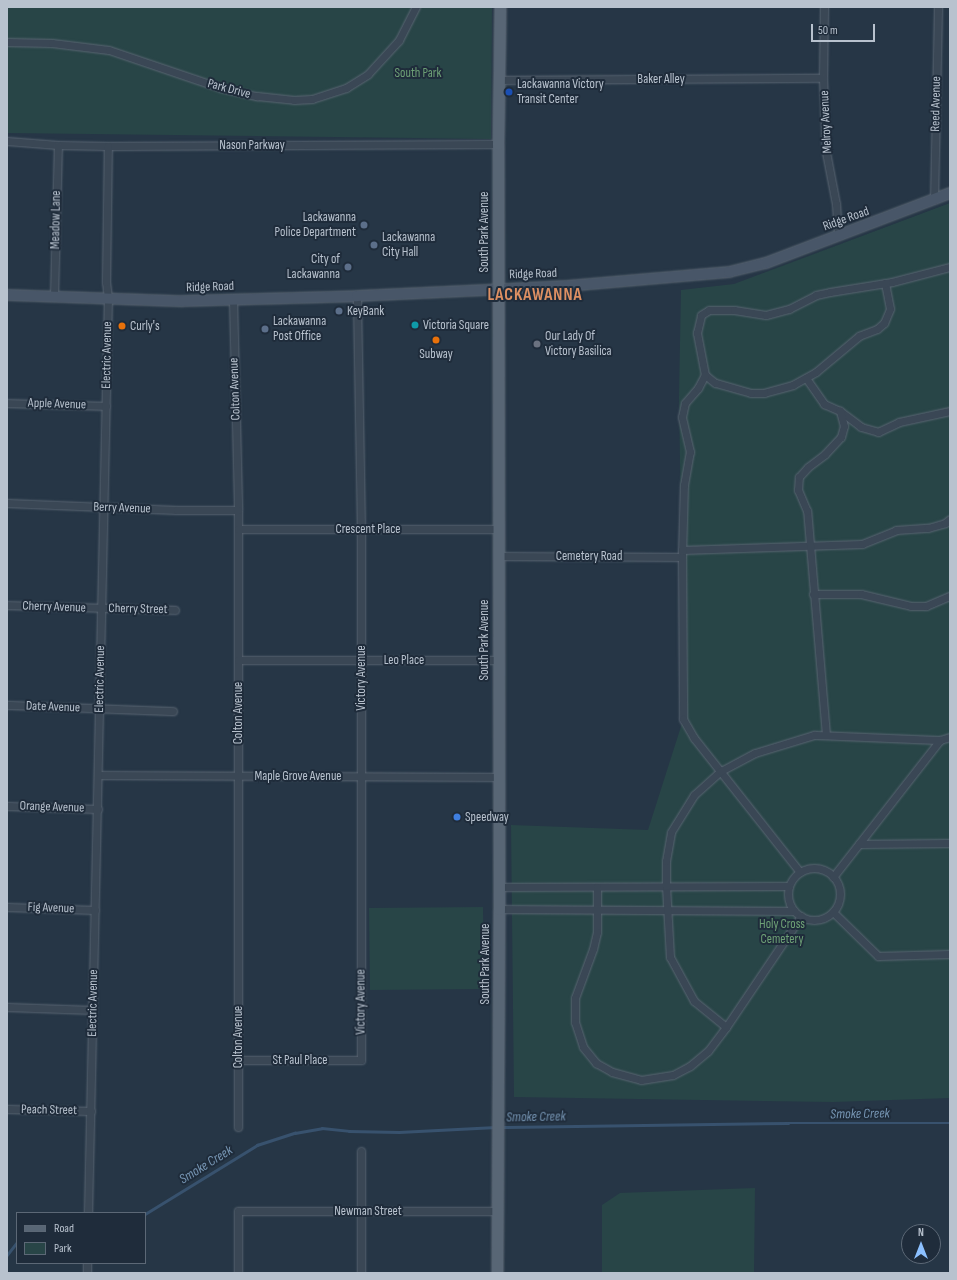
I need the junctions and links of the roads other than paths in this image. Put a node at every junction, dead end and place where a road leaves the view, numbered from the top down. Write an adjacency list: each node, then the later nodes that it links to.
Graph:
1 (416, 7): 5 (street, Park Drive)
2 (500, 7): 7 (main road, South Park Avenue)
3 (824, 7): 6 (street, Melroy Avenue)
4 (938, 7): 13 (street, Reed Avenue)
5 (7, 42)
6 (823, 78): 7 (street, Baker Alley); 14 (street, Melroy Avenue)
7 (498, 80): 9 (main road, South Park Avenue)
8 (7, 140): 10 (street, Nason Parkway)
9 (498, 144): 11 (street, Nason Parkway); 17 (main road, South Park Avenue)
10 (58, 145): 11 (street, Nason Parkway); 19 (street, Meadow Lane)
11 (108, 146): 21 (street, Electric Avenue)
12 (950, 193): 13 (main road, Ridge Road)
13 (934, 200): 14 (main road, Ridge Road)
14 (838, 236): 17 (main road, Ridge Road)
15 (950, 267): 16 (street)
16 (885, 284): 23 (street); 24 (street)
17 (499, 289): 20 (main road, Ridge Road); 34 (main road, South Park Avenue)
18 (7, 294): 19 (main road, Ridge Road)
19 (54, 296): 21 (main road, Ridge Road)
20 (357, 296): 22 (main road, Ridge Road); 35 (street, Victory Avenue)
21 (108, 298): 22 (main road, Ridge Road); 26 (street, Electric Avenue)
22 (233, 299): 31 (street, Colton Avenue)
23 (705, 376): 24 (street); 37 (street)
24 (806, 378): 27 (street)
25 (7, 403): 26 (street, Apple Avenue)
26 (106, 406): 30 (street, Electric Avenue)
27 (840, 411): 28 (street); 36 (street)
28 (950, 411)
29 (7, 504): 30 (street, Berry Avenue)
30 (104, 507): 31 (street, Berry Avenue); 42 (street, Electric Avenue)
31 (238, 510): 33 (street, Colton Avenue)
32 (950, 519): 36 (street, Cemetery Road)
33 (238, 529): 35 (street, Crescent Place); 44 (street, Colton Avenue)
34 (498, 529): 35 (street, Crescent Place); 38 (main road, South Park Avenue)
35 (361, 530): 45 (street, Victory Avenue)
36 (808, 545): 37 (street, Cemetery Road); 39 (street)
37 (681, 554): 38 (street, Cemetery Road); 53 (street)
38 (498, 556): 46 (main road, South Park Avenue)
39 (813, 594): 40 (street); 50 (street)
40 (950, 596)
41 (7, 605): 42 (street, Cherry Avenue)
42 (102, 608): 43 (street, Cherry Street); 48 (street, Electric Avenue)
43 (175, 610)
44 (238, 660): 45 (street, Leo Place); 55 (street, Colton Avenue)
45 (361, 660): 46 (street, Leo Place); 56 (street, Victory Avenue)
46 (498, 660): 57 (main road, South Park Avenue)
47 (7, 705): 48 (street, Date Avenue)
48 (100, 709): 49 (street, Date Avenue); 54 (street, Electric Avenue)
49 (173, 711)
50 (826, 735): 52 (street); 53 (street)
51 (950, 737): 52 (street)
52 (940, 740): 61 (street)
53 (721, 771): 62 (street); 65 (street)
54 (98, 775): 55 (street, Maple Grove Avenue); 59 (street, Electric Avenue)
55 (238, 776): 56 (street, Maple Grove Avenue); 80 (street, Colton Avenue)
56 (361, 776): 57 (street, Maple Grove Avenue); 81 (street, Victory Avenue)
57 (498, 777): 67 (main road, South Park Avenue)
58 (7, 806): 59 (street, Orange Avenue)
59 (98, 809): 70 (street, Electric Avenue)
60 (950, 842): 61 (street)
61 (859, 844): 63 (street)
62 (800, 872): 63 (street); 66 (street)
63 (833, 876): 74 (street)
64 (597, 886): 65 (street); 67 (street); 71 (street)
65 (666, 886): 66 (street); 72 (street)
66 (789, 886): 73 (street)
67 (499, 887): 69 (main road, South Park Avenue)
68 (7, 907): 70 (street, Fig Avenue)
69 (499, 909): 71 (street); 87 (main road, South Park Avenue)
70 (96, 910): 78 (street, Electric Avenue)
71 (598, 910): 72 (street); 79 (street)
72 (666, 910): 73 (street); 79 (street)
73 (794, 911): 75 (street)
74 (833, 912): 75 (street); 76 (street)
75 (801, 916): 79 (street)
76 (950, 954)
77 (7, 1007): 78 (street)
78 (93, 1010): 83 (street, Electric Avenue)
79 (726, 1027)
80 (238, 1060): 81 (street, St Paul Place); 84 (street, Colton Avenue)
81 (361, 1060)
82 (7, 1109): 83 (street, Peach Street)
83 (91, 1111): 88 (street, Electric Avenue)
84 (238, 1127)
85 (361, 1151): 86 (street)
86 (361, 1211): 87 (street, Newman Street); 89 (street, Newman Street); 90 (street)
87 (497, 1211): 91 (main road, South Park Avenue)
88 (88, 1212)
89 (238, 1273)
90 (361, 1273)
91 (497, 1273)

